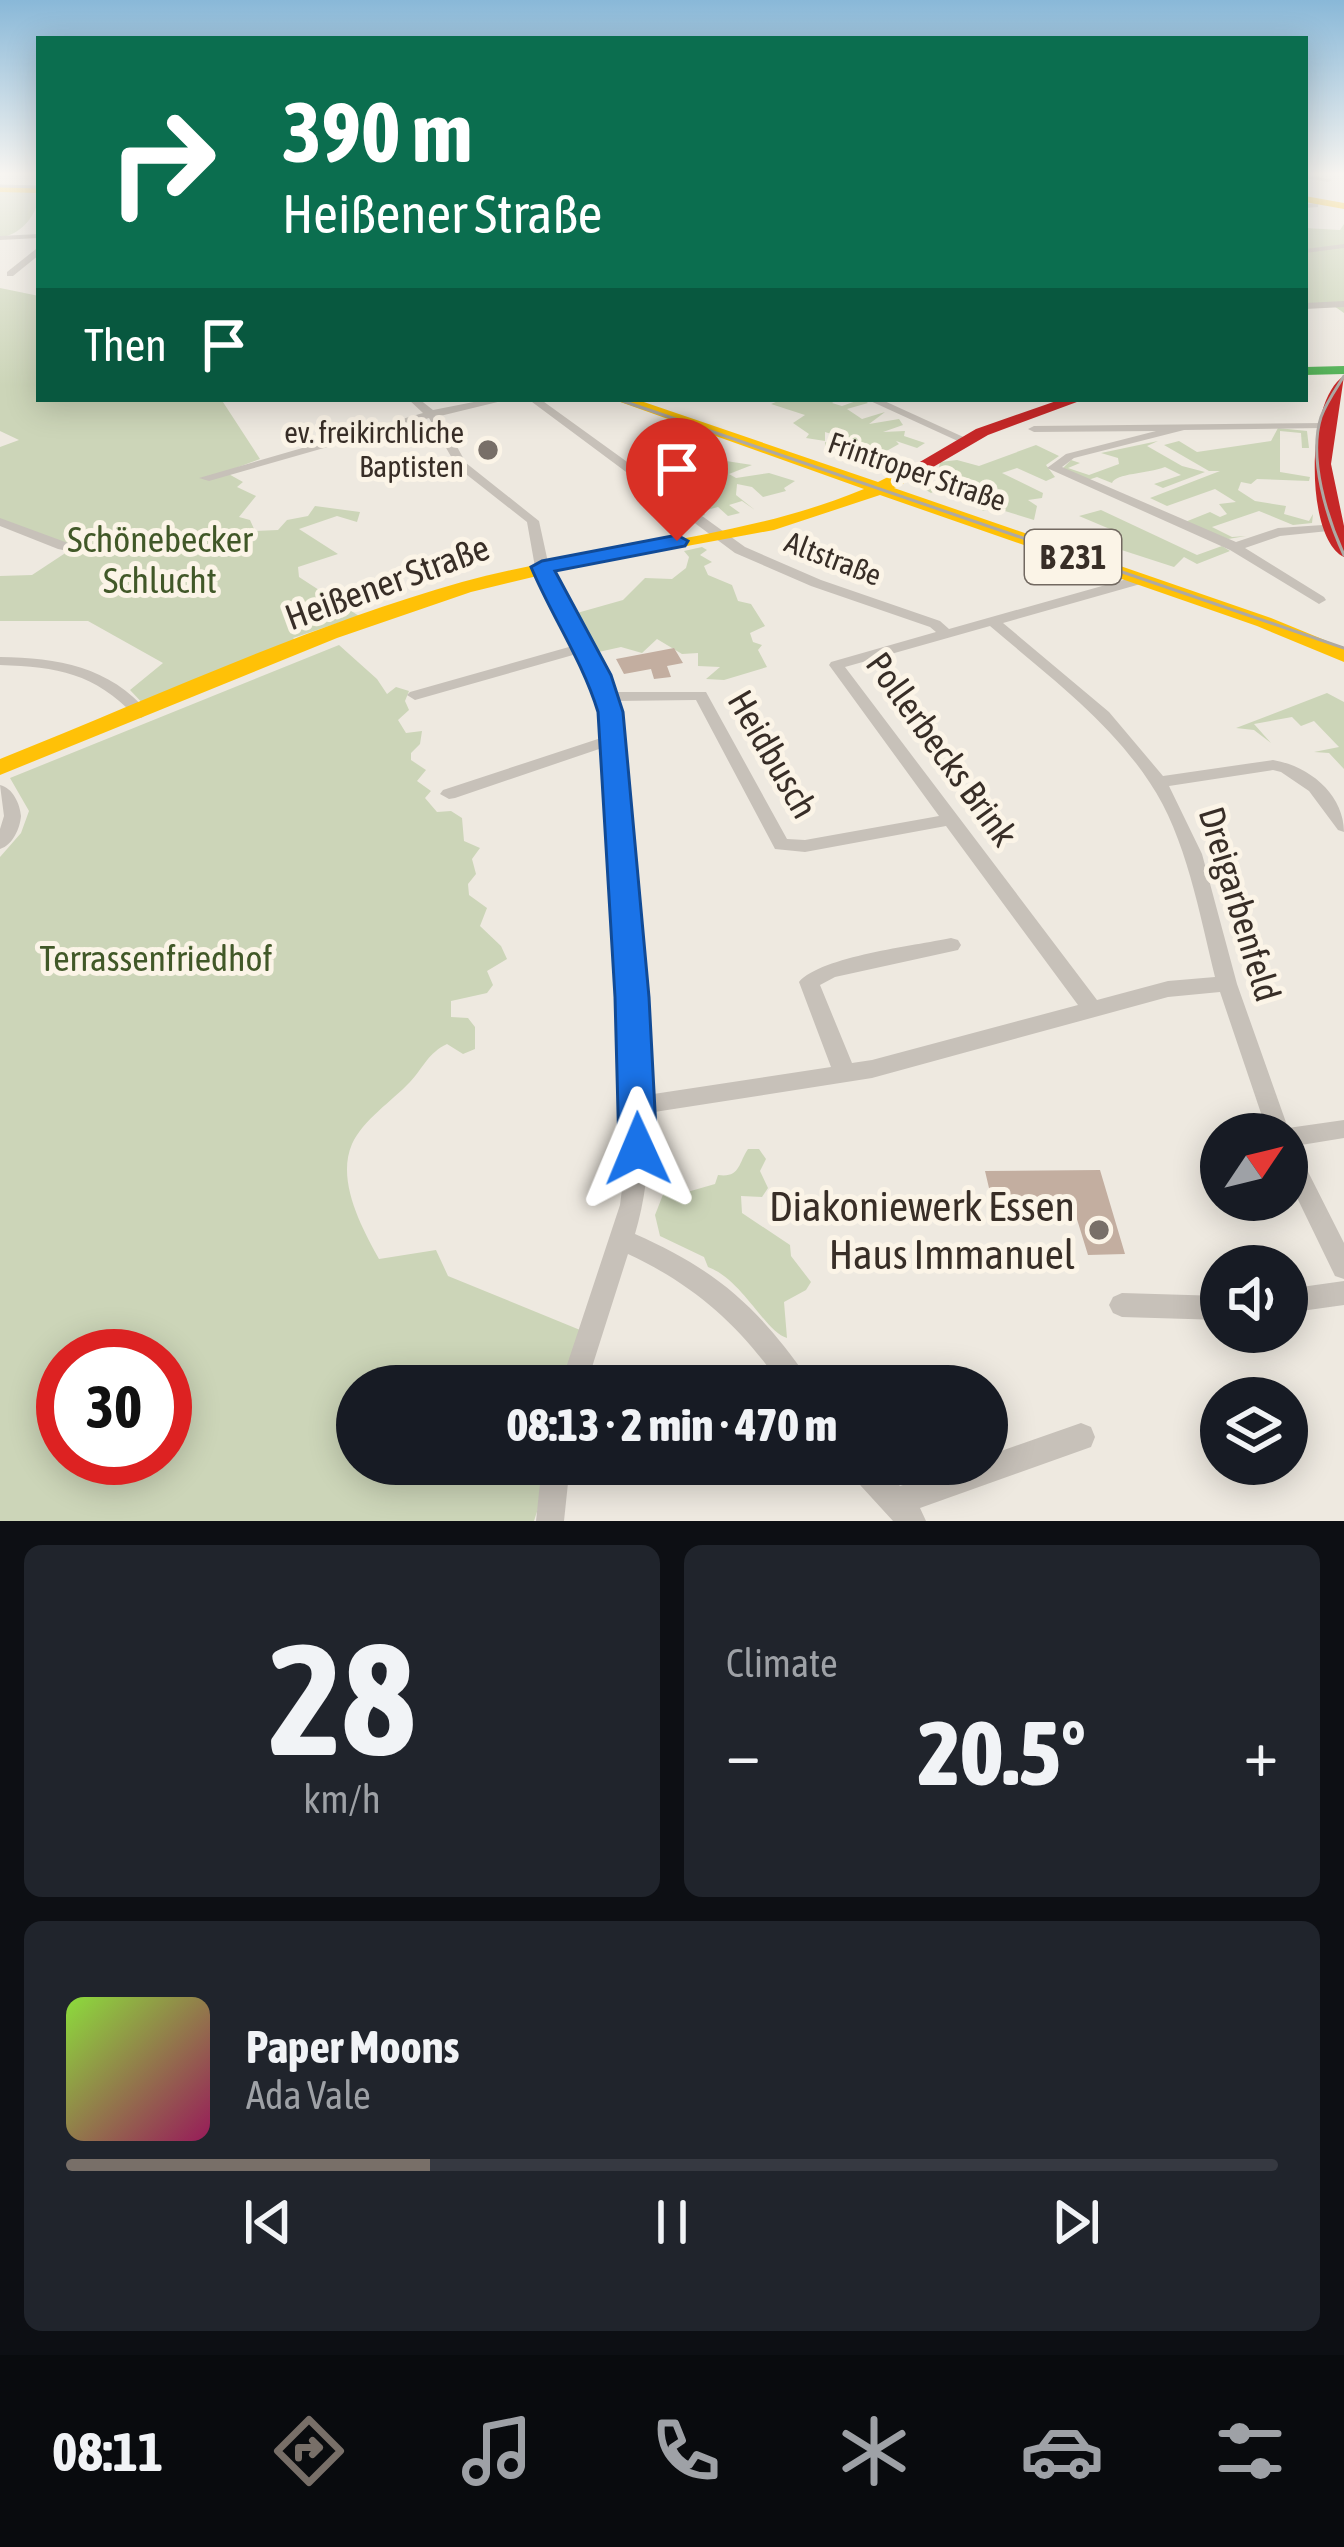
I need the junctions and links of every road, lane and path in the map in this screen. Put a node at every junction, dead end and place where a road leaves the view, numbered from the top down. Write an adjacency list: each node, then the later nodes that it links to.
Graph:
1 (1308, 250): 2 (street)
2 (1342, 250)
3 (36, 253): 4 (street)
4 (10, 274)
5 (1344, 304): 6 (street)
6 (1308, 307)
7 (1344, 370): 8 (street)
8 (1308, 371)
9 (417, 402): 16 (street)
10 (490, 402): 16 (street)
11 (537, 402): 28 (street, Altstraße)
12 (628, 402): 24 (street, Frintroper Straße / B 231)
13 (878, 402): 20 (street)
14 (1069, 402): 20 (street, Heißener Straße)
15 (1335, 403): 18 (street); 27 (street)
16 (432, 414): 23 (street); 32 (street)
17 (1082, 426): 18 (street); 19 (street); 21 (street)
18 (1184, 427): 21 (street)
19 (1034, 429)
20 (964, 440): 22 (street, Heißener Straße)
21 (1110, 447): 30 (street)
22 (923, 467): 24 (street); 25 (street, Heißener Straße)
23 (205, 478)
24 (846, 480): 25 (street, Frintroper Straße / B 231)
25 (882, 491): 28 (street, Heißener Straße); 33 (street, Frintroper Straße / B 231)
26 (0, 522): 29 (street)
27 (1334, 526): 30 (street); 31 (street)
28 (712, 534): 32 (street, Heißener Straße); 37 (street, Altstraße)
29 (63, 546)
30 (1234, 547): 34 (street)
31 (1344, 551)
32 (542, 567): 39 (street); 44 (street, Heißener Straße)
33 (1139, 580): 35 (street, Pollerbecks Brink); 36 (street, Frintroper Straße / B 231)
34 (1319, 600)
35 (991, 620): 37 (street, Pollerbecks Brink); 47 (street, Dreigarbenfeld)
36 (1264, 622): 38 (street, Frintroper Straße / B 231); 40 (street, Frintroper Straße / B 231)
37 (944, 632): 50 (street, Pollerbecks Brink)
38 (1344, 642)
39 (582, 648): 42 (street); 43 (street)
40 (1344, 656)
41 (0, 661): 44 (street)
42 (415, 695)
43 (607, 697): 45 (street); 50 (street, Heidbusch)
44 (141, 713): 46 (street, Heißener Straße)
45 (613, 739): 49 (street); 57 (street)
46 (0, 768)
47 (1159, 782): 51 (street); 54 (street, Dreigarbenfeld)
48 (0, 790): 52 (street)
49 (449, 794)
50 (951, 819): 55 (street, Pollerbecks Brink)
51 (1344, 826)
52 (0, 842)
53 (951, 945): 56 (street)
54 (1227, 984): 55 (street); 58 (street, Dreigarbenfeld)
55 (1093, 1010): 56 (street)
56 (845, 1074): 57 (street)
57 (638, 1105): 62 (street)
58 (1275, 1113)
59 (1344, 1129): 60 (street)
60 (1308, 1133)
61 (1308, 1196): 63 (street)
62 (621, 1239): 68 (street); 69 (street)
63 (1344, 1268)
64 (1344, 1293): 65 (street)
65 (1308, 1298)
66 (1121, 1305): 67 (street)
67 (1200, 1307)
68 (580, 1365)
69 (781, 1365)
70 (1082, 1437): 73 (street)
71 (554, 1485): 74 (street)
72 (879, 1485): 73 (street)
73 (903, 1512)
74 (550, 1521)

